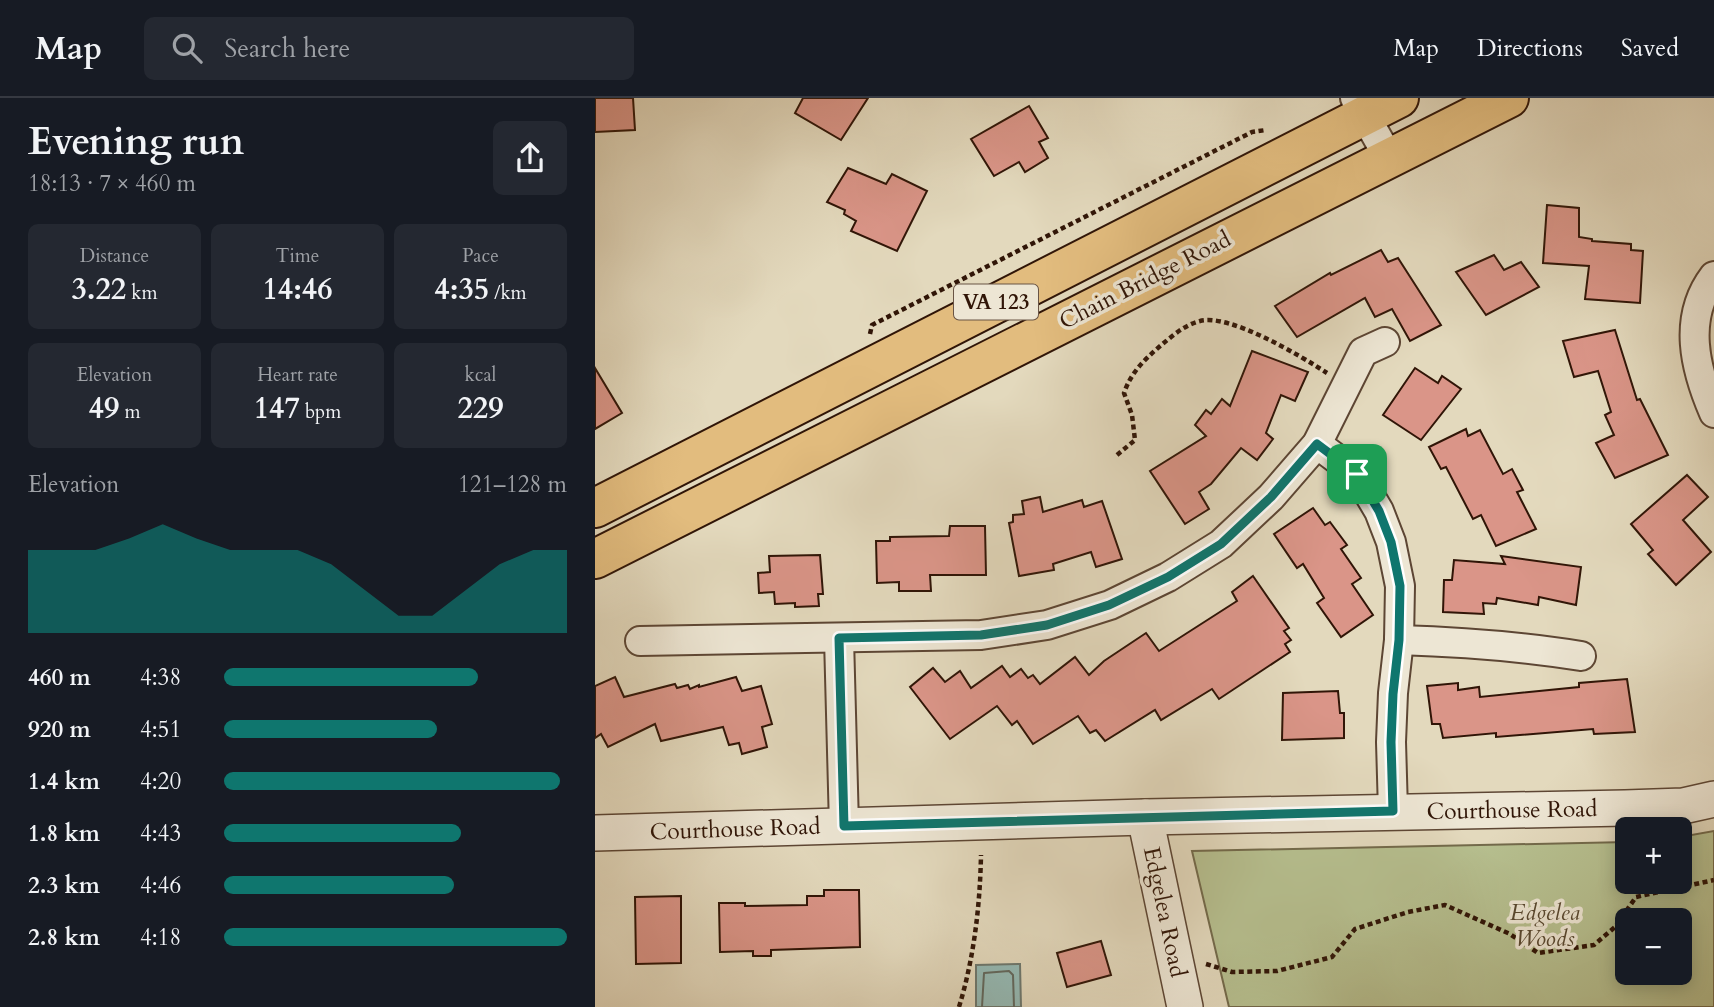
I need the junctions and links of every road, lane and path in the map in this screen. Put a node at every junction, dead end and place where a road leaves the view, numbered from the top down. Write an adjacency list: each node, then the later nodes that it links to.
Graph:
1 (1399, 98): 3 (main road, Chain Bridge Road / VA 123)
2 (1509, 98): 5 (main road, Chain Bridge Road / VA 123)
3 (1360, 106): 5 (street); 13 (main road, Chain Bridge Road / VA 123)
4 (1272, 133): 8 (path)
5 (1389, 158): 14 (main road, Chain Bridge Road / VA 123)
6 (1714, 276): 10 (street)
7 (1385, 342): 11 (street)
8 (867, 345)
9 (1328, 373): 12 (path)
10 (1714, 413)
11 (1317, 444): 15 (street); 16 (street)
12 (1117, 455)
13 (595, 509)
14 (595, 559)
15 (839, 638): 17 (street); 22 (street)
16 (1399, 640): 18 (street); 20 (street)
17 (641, 641)
18 (1581, 656)
19 (1714, 799): 20 (street, Courthouse Road)
20 (1393, 811): 21 (street, Courthouse Road)
21 (1145, 817): 22 (street, Courthouse Road); 28 (street, Edgelea Road)
22 (844, 826): 23 (street, Courthouse Road)
23 (595, 833)
24 (981, 855): 27 (path)
25 (1714, 880): 26 (path)
26 (1206, 964)
27 (959, 1007)
28 (1185, 1007)

